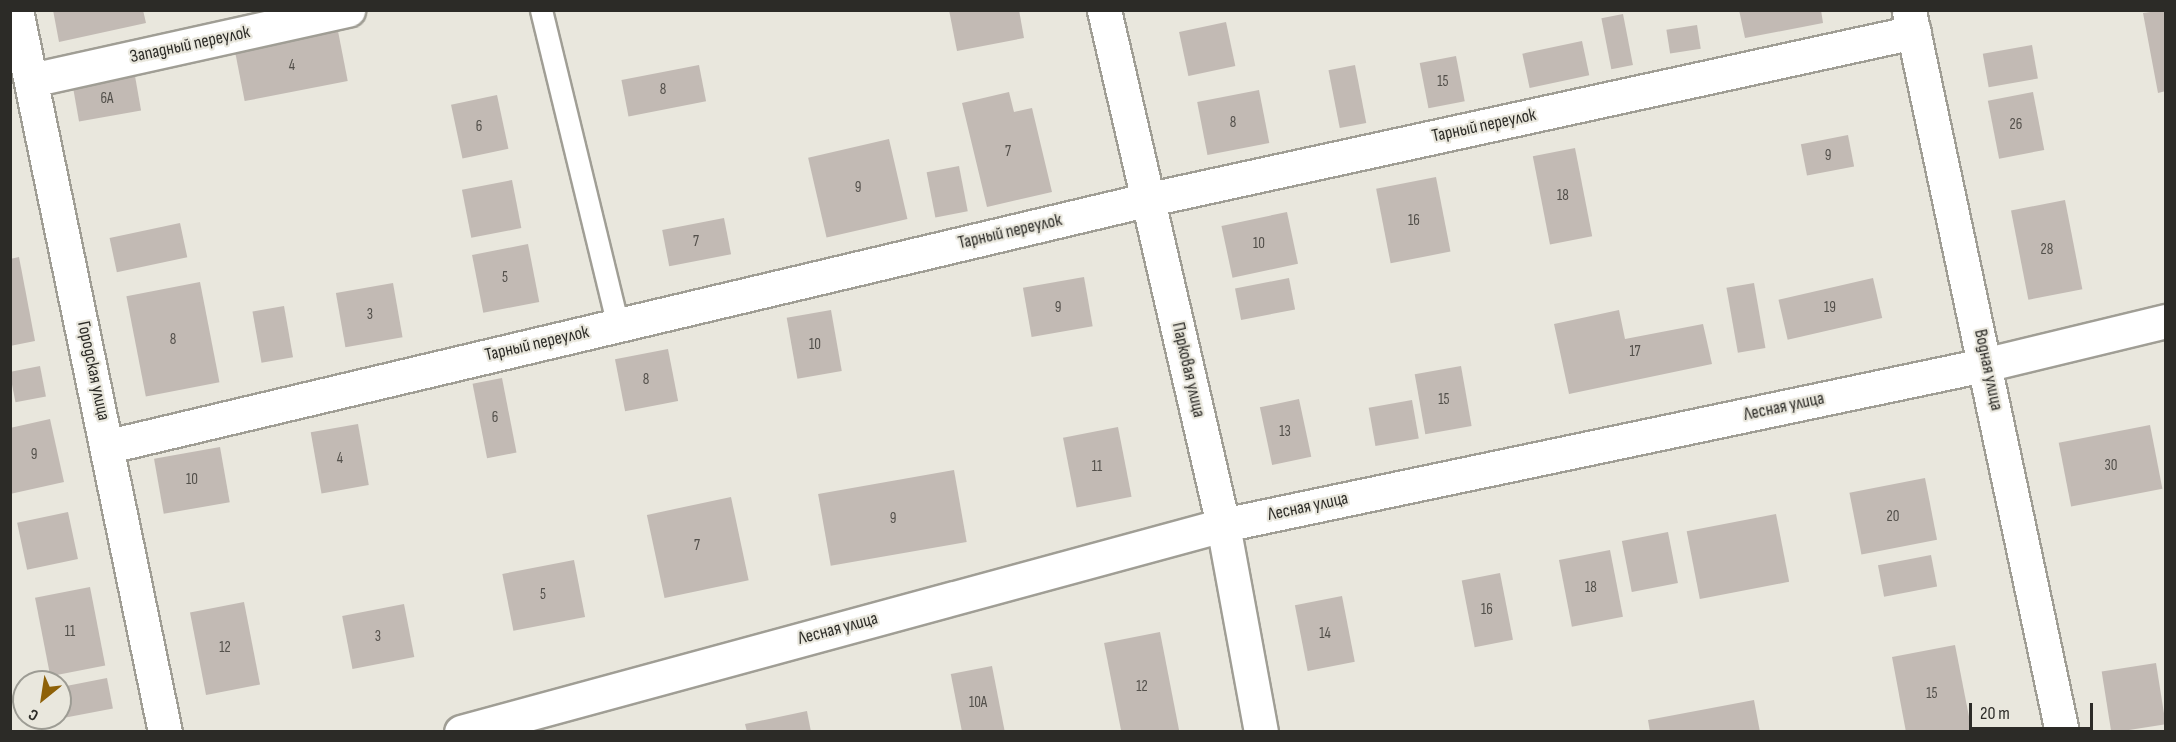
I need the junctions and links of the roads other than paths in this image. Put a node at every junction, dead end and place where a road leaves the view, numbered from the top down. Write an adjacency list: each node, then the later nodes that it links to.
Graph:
1 (16, 10): 6 (street, Городская улица)
2 (348, 10): 6 (street, Западный переулок)
3 (541, 10): 9 (lane)
4 (1104, 10): 7 (street, Парковая улица)
5 (1911, 21): 7 (street, Тарный переулок); 10 (street, Водная улица)
6 (31, 80): 11 (street, Городская улица)
7 (1150, 199): 9 (street, Тарный переулок); 12 (street, Парковая улица)
8 (2166, 321): 10 (street, Лесная улица)
9 (618, 325): 11 (street, Тарный переулок)
10 (1988, 364): 12 (street, Лесная улица); 16 (street, Водная улица)
11 (109, 446): 13 (street, Городская улица)
12 (1223, 525): 14 (street, Лесная улица); 15 (street, Парковая улица)
13 (165, 732)
14 (460, 732)
15 (1261, 732)
16 (2062, 732)

